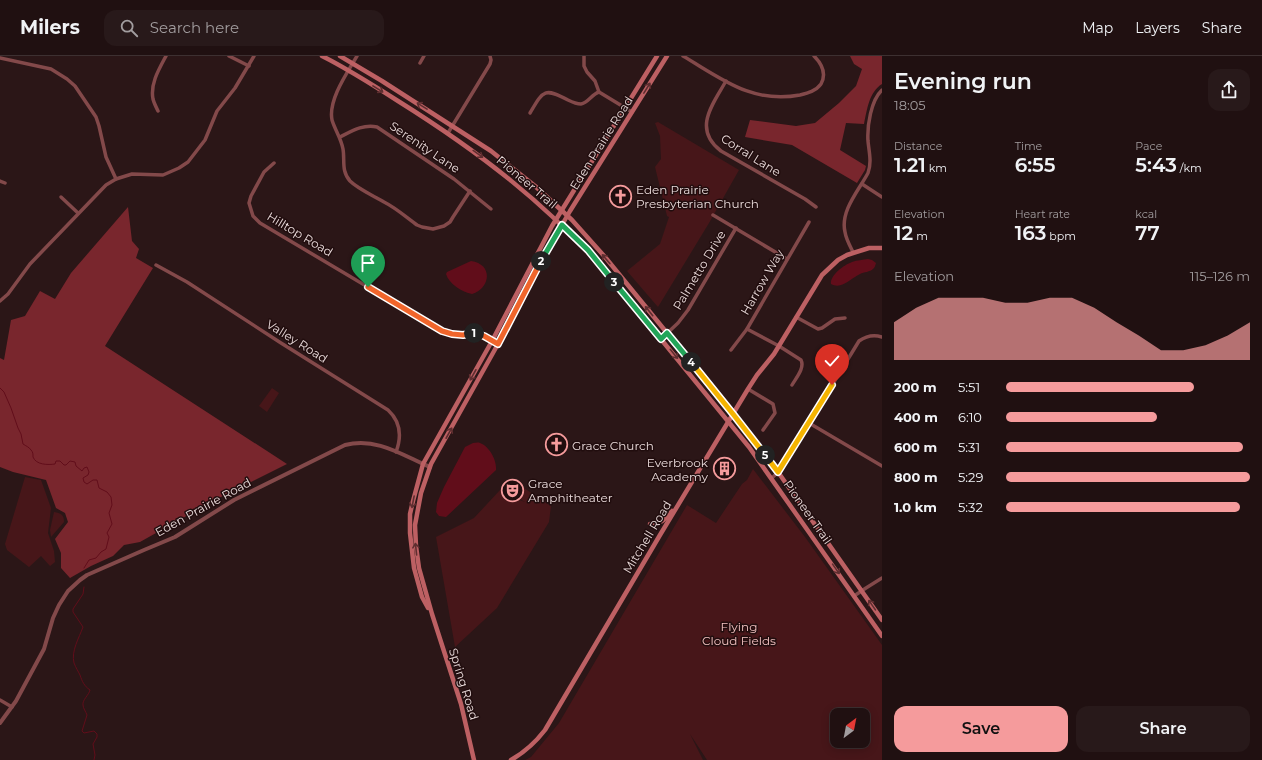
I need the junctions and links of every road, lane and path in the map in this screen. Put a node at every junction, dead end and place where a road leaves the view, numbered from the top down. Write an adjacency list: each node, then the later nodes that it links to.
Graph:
1 (166, 56): 23 (street)
2 (229, 56): 17 (street)
3 (254, 56): 17 (street)
4 (322, 56): 18 (main road, Pioneer Trail)
5 (340, 56): 16 (main road, Pioneer Trail)
6 (357, 56): 16 (street)
7 (424, 56): 15 (street)
8 (492, 56): 26 (street)
9 (584, 56): 21 (street)
10 (657, 56): 22 (main road, Eden Prairie Road)
11 (667, 56): 24 (main road, Eden Prairie Road, one-way to 11)
12 (683, 56): 19 (street)
13 (814, 56): 19 (street)
14 (0, 58): 30 (street)
15 (420, 62)
16 (353, 63): 18 (street); 26 (main road, Pioneer Trail, one-way to 16)
17 (249, 66): 30 (street)
18 (349, 70): 27 (main road, Pioneer Trail, one-way to 27); 28 (street)
19 (726, 81): 37 (street, Corral Lane)
20 (882, 90): 33 (street)
21 (599, 92): 22 (street); 25 (street)
22 (624, 108): 24 (street); 39 (main road, Eden Prairie Road)
23 (158, 111)
24 (632, 112): 42 (main road, Eden Prairie Road)
25 (530, 113)
26 (453, 126): 27 (street); 39 (main road, Pioneer Trail)
27 (448, 133): 43 (main road, Pioneer Trail, one-way to 43)
28 (340, 137): 34 (street, Serenity Lane); 34 (street)
29 (274, 164): 58 (street, Hilltop Road)
30 (116, 179): 40 (street)
31 (0, 181): 32 (street)
32 (5, 183)
33 (862, 184): 36 (street); 48 (street)
34 (470, 191): 38 (street, Serenity Lane)
35 (60, 197): 40 (street)
36 (882, 197)
37 (816, 207)
38 (491, 209)
39 (562, 210): 42 (main road, Pioneer Trail); 43 (main road, Eden Prairie Road)
40 (78, 213): 51 (street)
41 (714, 215): 46 (street)
42 (567, 216): 45 (main road, Eden Prairie Road); 55 (main road, Pioneer Trail, one-way to 42)
43 (556, 219): 45 (main road, Pioneer Trail); 58 (main road, Eden Prairie Road)
44 (809, 222): 49 (street, Harrow Way)
45 (562, 225): 57 (main road, Pioneer Trail); 59 (main road, Eden Prairie Road)
46 (736, 228): 49 (street); 55 (street, Palmetto Drive)
47 (882, 248): 48 (main road, Mitchell Road)
48 (853, 252): 52 (main road, Mitchell Road)
49 (787, 259): 54 (street, Harrow Way)
50 (156, 265): 68 (street, Valley Road)
51 (0, 301)
52 (796, 317): 53 (street); 60 (main road, Mitchell Road)
53 (845, 318)
54 (747, 329): 60 (street); 61 (street, Harrow Way)
55 (667, 333): 57 (street, Palmetto Drive); 64 (main road, Pioneer Trail)
56 (882, 336): 66 (street)
57 (661, 339): 65 (main road, Pioneer Trail, one-way to 65)
58 (492, 341): 59 (street, Hilltop Road); 69 (main road, Eden Prairie Road, one-way to 69)
59 (498, 344): 71 (main road, Eden Prairie Road, one-way to 59)
60 (779, 346): 62 (street); 63 (main road, Mitchell Road)
61 (731, 350)
62 (792, 385)
63 (748, 389): 64 (main road, Mitchell Road); 67 (street)
64 (733, 414): 65 (main road, Mitchell Road); 72 (main road, Pioneer Trail)
65 (729, 422): 73 (main road, Pioneer Trail); 74 (main road, Mitchell Road)
66 (809, 423): 70 (street); 72 (street)
67 (763, 430)
68 (396, 452): 69 (street, Eden Prairie Road); 83 (street, Eden Prairie Road)
69 (423, 464): 71 (street, Eden Prairie Road); 79 (main road, Spring Road, one-way to 79)
70 (882, 466)
71 (430, 467): 79 (main road, Spring Road, one-way to 71)
72 (778, 472): 73 (street); 77 (main road, Pioneer Trail)
73 (772, 478): 78 (main road, Pioneer Trail, one-way to 78)
74 (679, 503): 75 (main road); 86 (main road, Mitchell Road)
75 (650, 524)
76 (882, 578): 77 (street)
77 (862, 591): 78 (street); 80 (main road, Pioneer Trail, one-way to 77)
78 (854, 596): 81 (main road, Pioneer Trail)
79 (432, 614): 85 (main road, Spring Road)
80 (882, 620)
81 (882, 636)
82 (0, 700): 83 (street)
83 (12, 707): 84 (street, Eden Prairie Road)
84 (0, 724)
85 (474, 760)
86 (510, 760)

